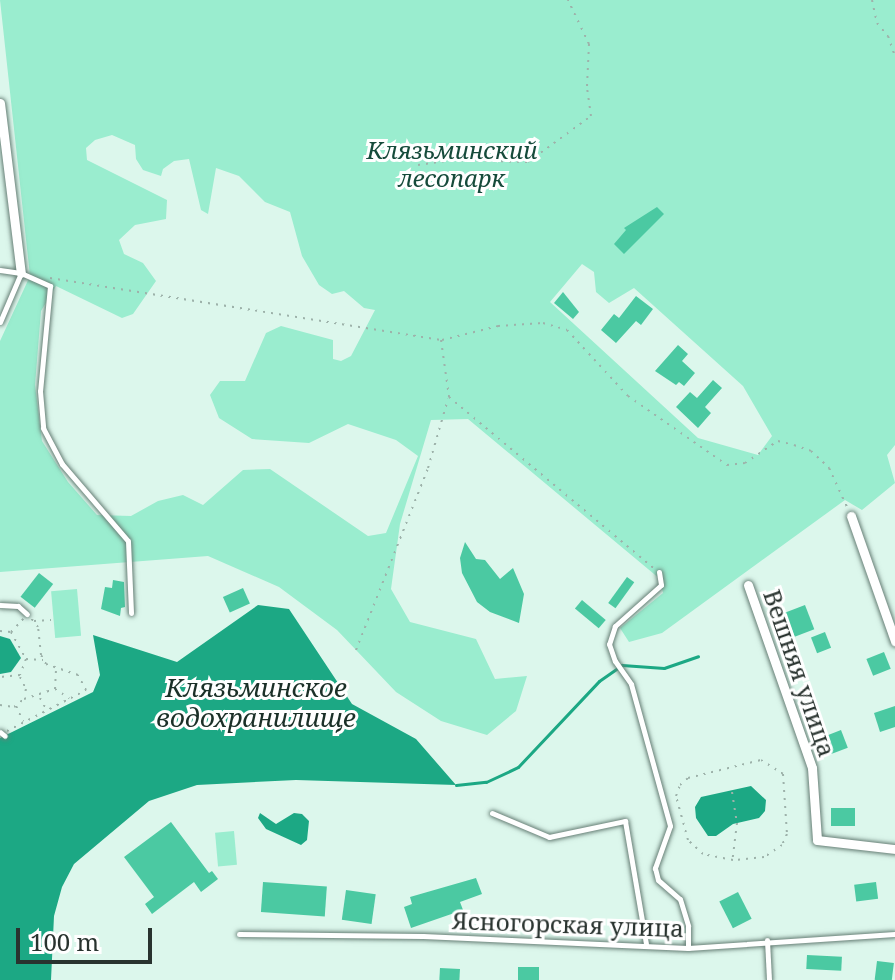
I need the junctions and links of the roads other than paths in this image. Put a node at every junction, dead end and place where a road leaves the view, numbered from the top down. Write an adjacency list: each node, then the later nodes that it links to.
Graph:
1 (0, 103): 3 (street)
2 (0, 270): 3 (lane)
3 (21, 273): 4 (lane); 9 (lane)
4 (0, 322)
5 (851, 516): 11 (street)
6 (659, 572): 18 (lane)
7 (748, 585): 13 (street, Вешняя улица)
8 (0, 605): 10 (lane)
9 (131, 613)
10 (27, 614)
11 (895, 641)
12 (492, 813): 17 (lane)
13 (895, 849)
14 (239, 934): 17 (lane, Ясногорская улица)
15 (895, 934): 16 (lane, Ясногорская улица)
16 (767, 940): 18 (lane, Ясногорская улица); 19 (lane)
17 (646, 944): 18 (lane, Ясногорская улица)
18 (688, 948)
19 (769, 980)

